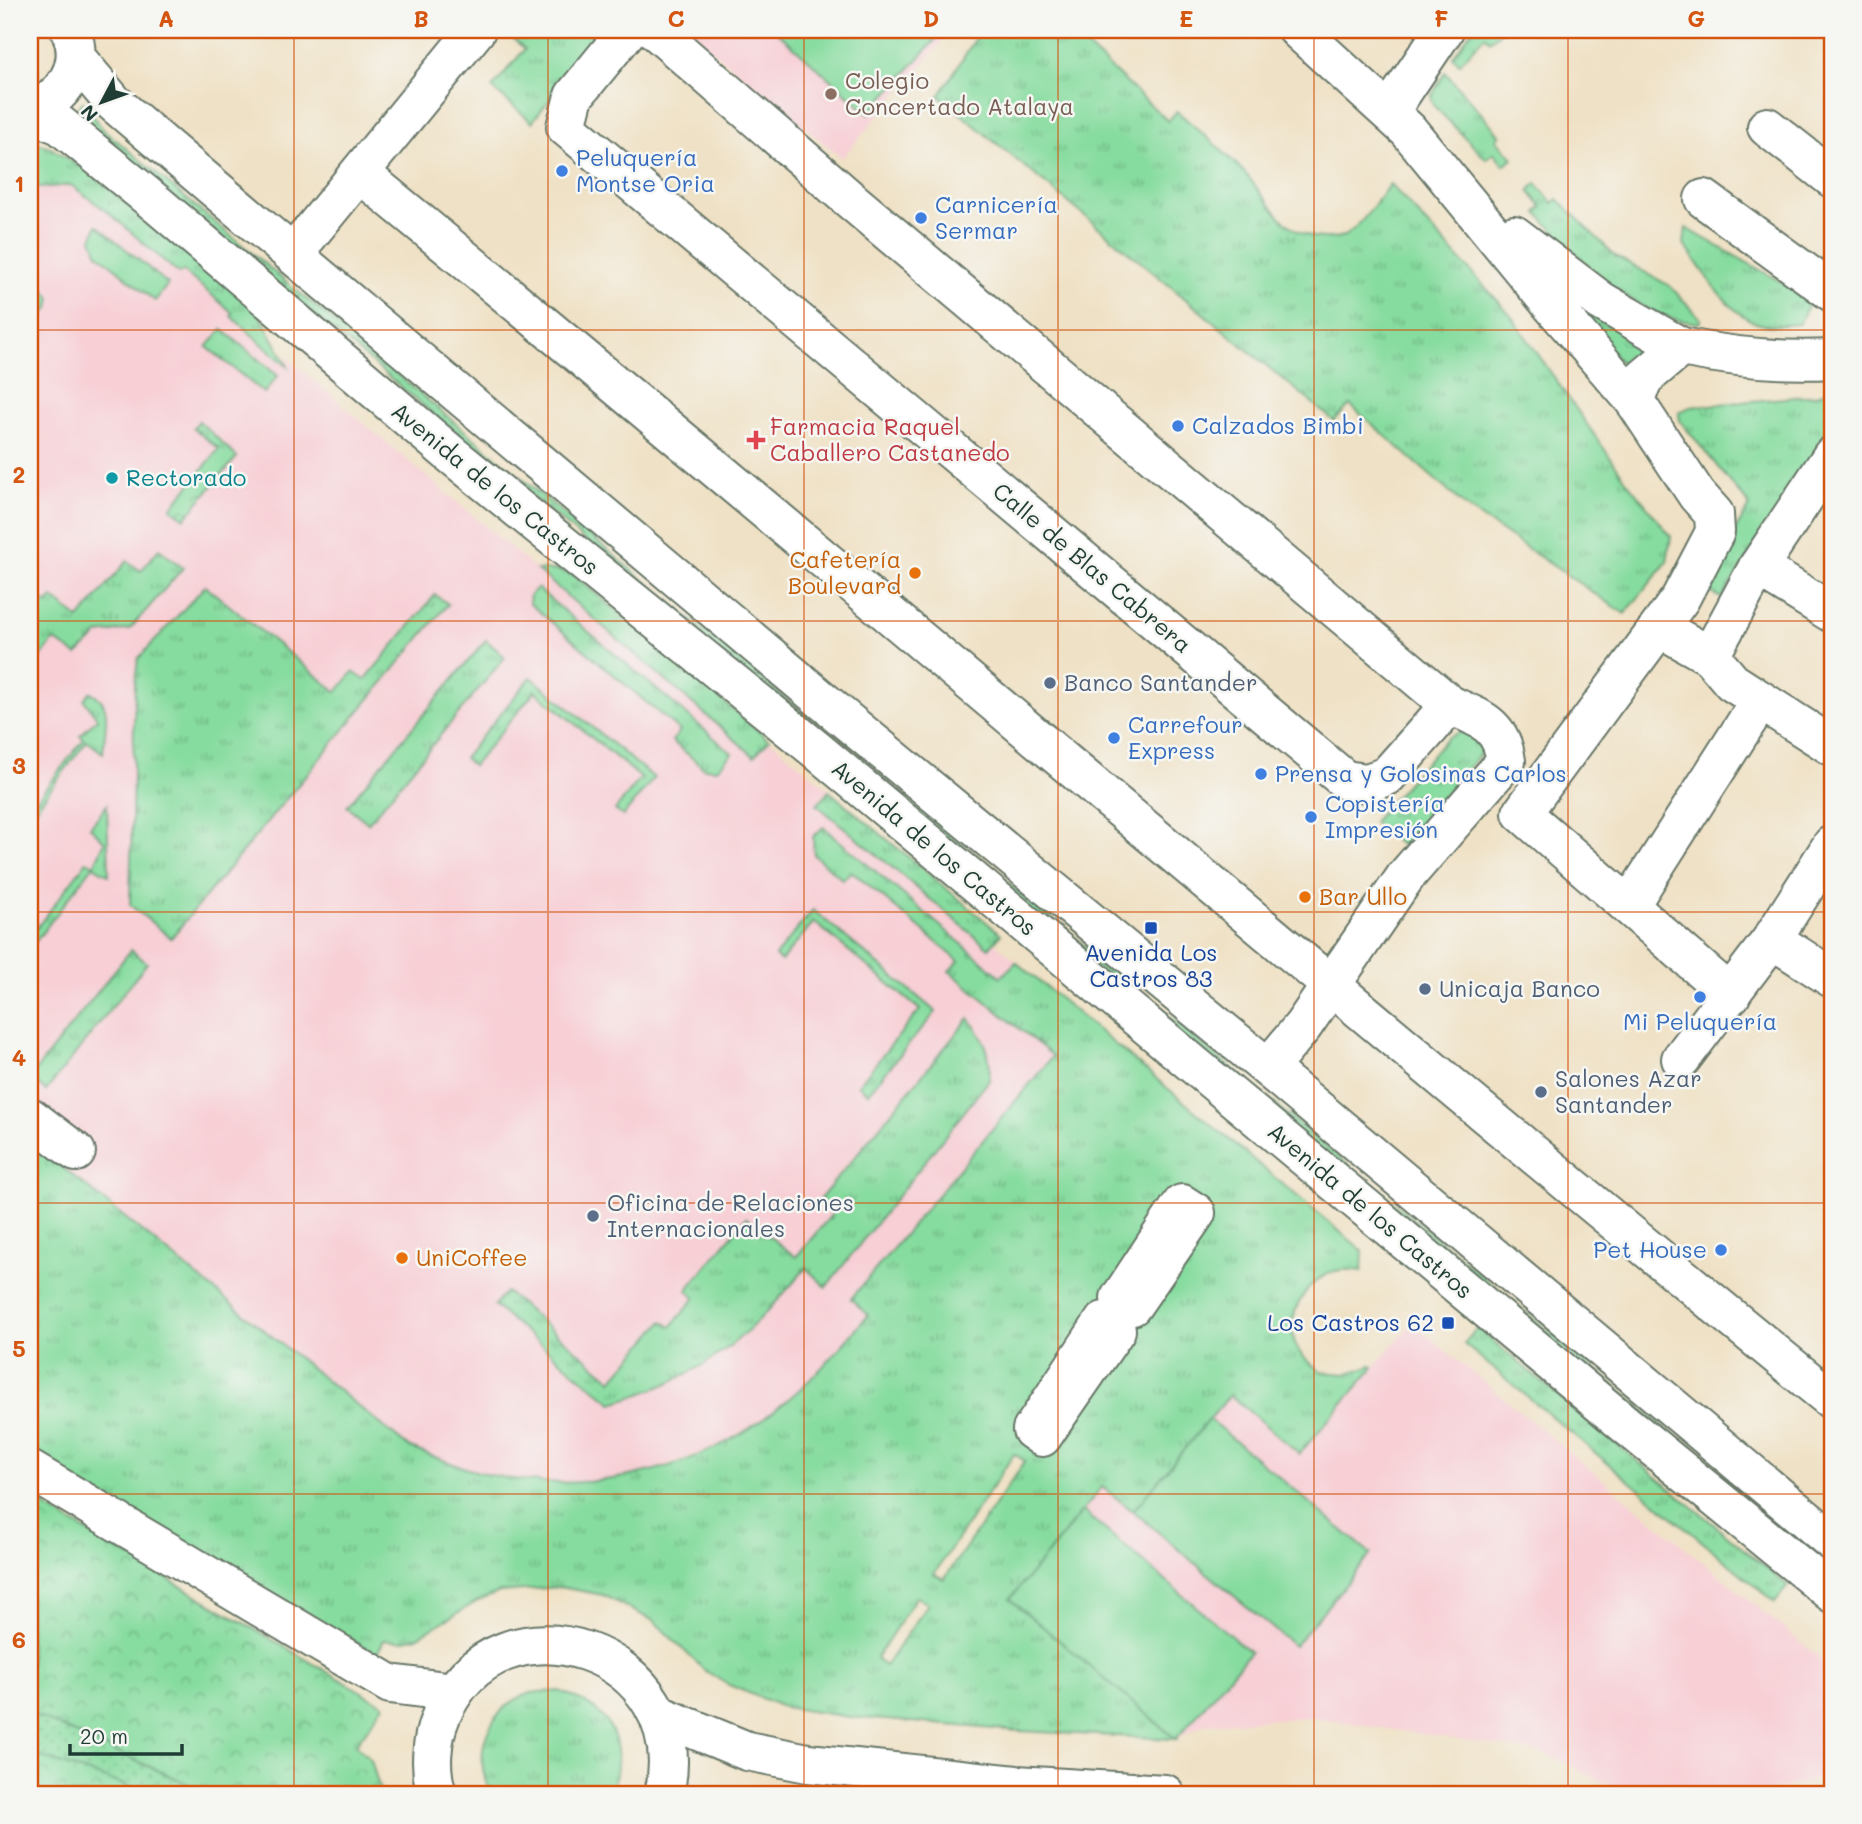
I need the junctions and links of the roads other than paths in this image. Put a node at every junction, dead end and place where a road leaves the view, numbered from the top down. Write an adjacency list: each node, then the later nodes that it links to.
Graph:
1 (476, 30): 10 (street)
2 (628, 30): 25 (street, Calle de Blas Cabrera)
3 (655, 30): 25 (street)
4 (1298, 30): 8 (street)
5 (1444, 30): 8 (street)
6 (73, 38): 7 (street); 14 (street, Avenida de los Castros)
7 (30, 112): 40 (street, Avenida de los Castros)
8 (1389, 112): 12 (street)
9 (1767, 127): 11 (street)
10 (360, 174): 14 (street); 31 (street)
11 (1832, 178)
12 (1457, 186): 16 (street); 18 (street)
13 (1704, 199): 15 (street)
14 (293, 254): 34 (street, Avenida de los Castros)
15 (1832, 292)
16 (1681, 347): 17 (street); 18 (street)
17 (1832, 359)
18 (1634, 400): 22 (street)
19 (1832, 456): 20 (street)
20 (1758, 567): 21 (street); 23 (street)
21 (1832, 613)
22 (1660, 628): 23 (street); 28 (street)
23 (1710, 656): 24 (street)
24 (1760, 701): 26 (street); 28 (street)
25 (1450, 705): 31 (street)
26 (1832, 746)
27 (1830, 852): 29 (street)
28 (1629, 906): 32 (street)
29 (1772, 939): 30 (street); 32 (street)
30 (1832, 978)
31 (1329, 985): 34 (street); 37 (street)
32 (1731, 995): 33 (street)
33 (1681, 1059)
34 (1268, 1068): 39 (street, Avenida de los Castros)
35 (30, 1117): 36 (street)
36 (76, 1152)
37 (1832, 1399)
38 (30, 1470): 41 (street)
39 (1832, 1541)
40 (1832, 1593)
41 (390, 1684): 42 (street); 44 (street)
42 (454, 1692): 43 (street); 44 (street)
43 (659, 1715): 46 (street); 47 (street)
44 (433, 1744): 45 (street)
45 (437, 1794)
46 (664, 1794)
47 (1164, 1794)

